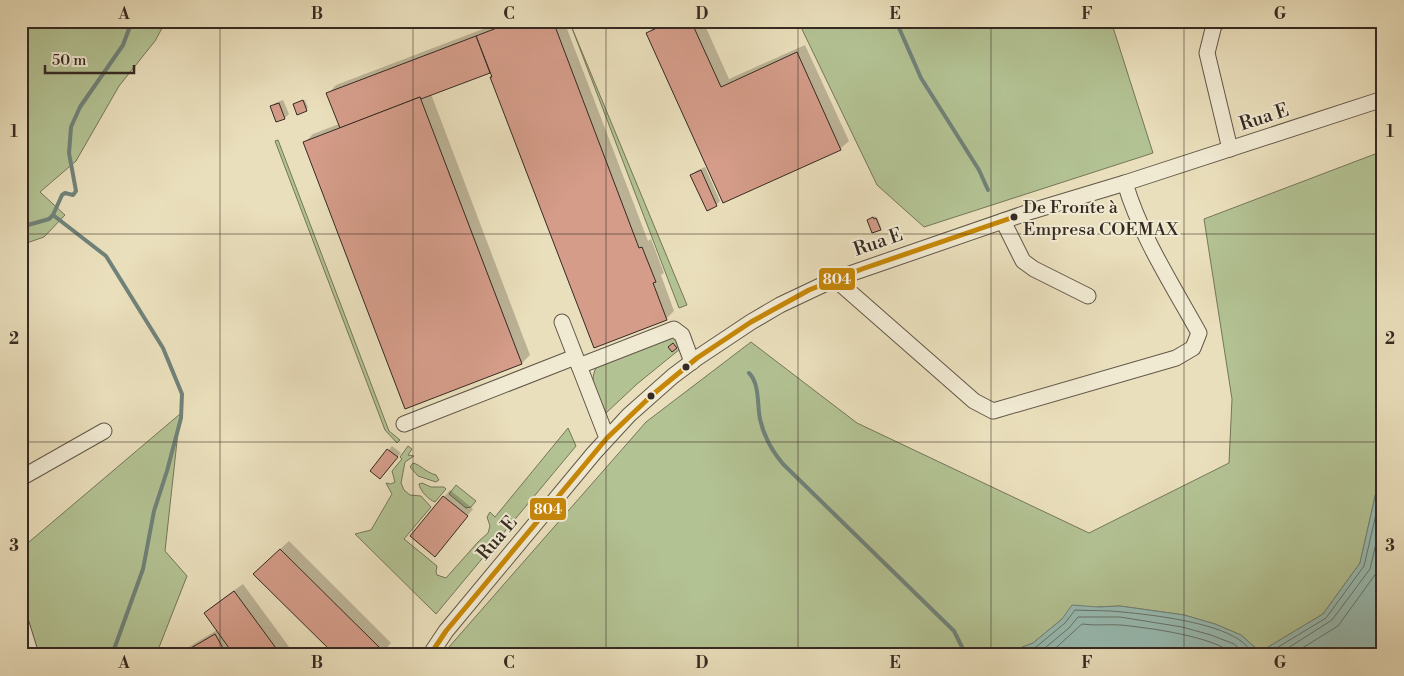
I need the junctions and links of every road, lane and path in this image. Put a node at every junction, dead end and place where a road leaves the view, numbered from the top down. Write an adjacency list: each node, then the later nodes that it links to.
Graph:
1 (1219, 21): 3 (street)
2 (1383, 99): 3 (street, Rua E)
3 (1230, 149): 4 (street, Rua E)
4 (1126, 184): 5 (street, Rua E); 6 (street)
5 (1003, 221): 6 (street, Rua E); 7 (street)
6 (835, 279): 10 (street, Rua E)
7 (1088, 296)
8 (562, 322): 9 (street)
9 (577, 361): 10 (street); 11 (street); 13 (street)
10 (692, 362): 13 (street, Rua E)
11 (404, 424)
12 (104, 431): 14 (street)
13 (607, 438): 16 (street, Rua E)
14 (21, 478)
15 (21, 623): 17 (street)
16 (446, 631): 18 (street, Rua E); 19 (street, Rua E)
17 (31, 655)
18 (422, 655)
19 (430, 655)

